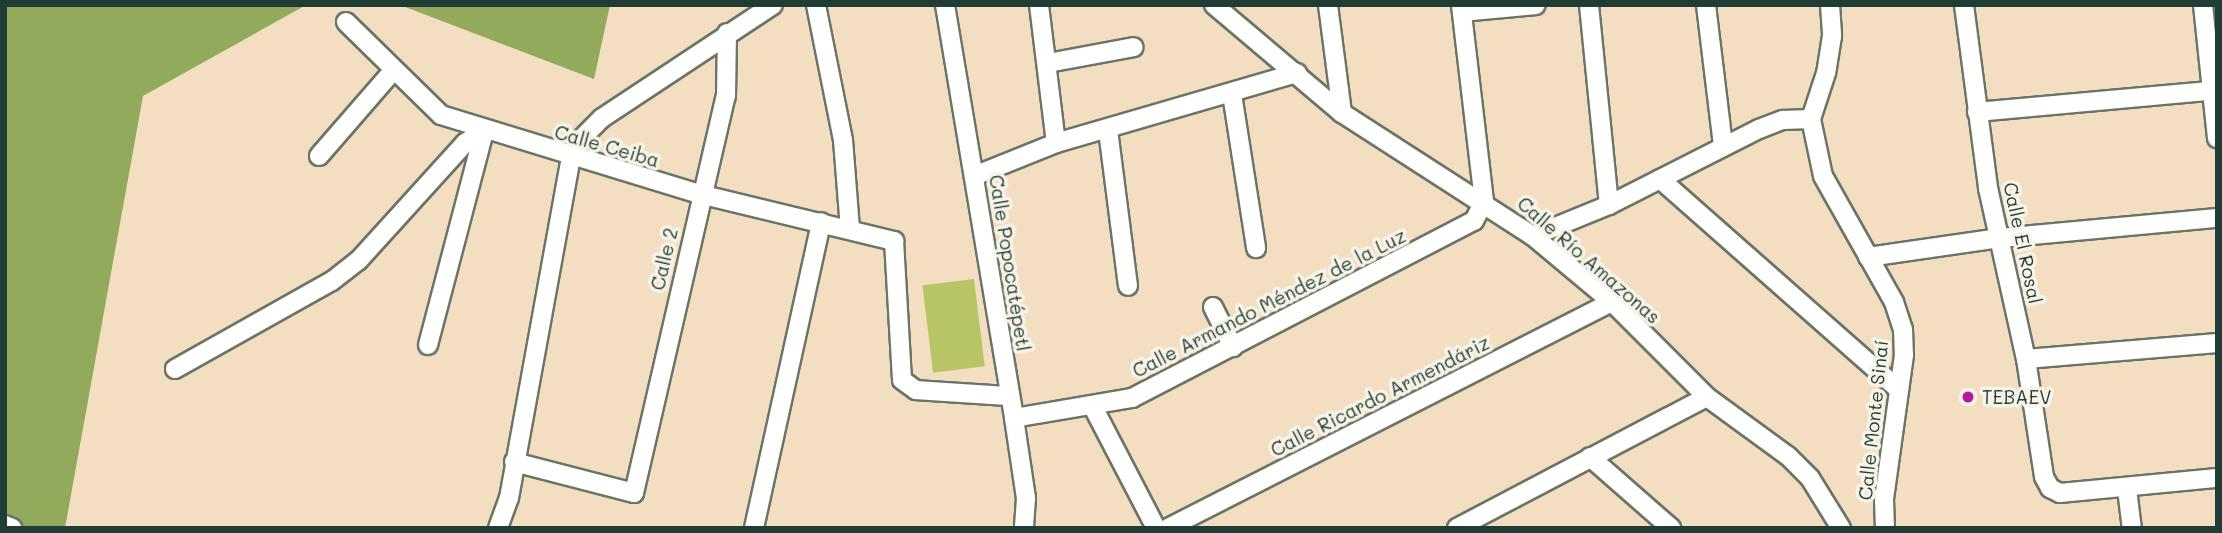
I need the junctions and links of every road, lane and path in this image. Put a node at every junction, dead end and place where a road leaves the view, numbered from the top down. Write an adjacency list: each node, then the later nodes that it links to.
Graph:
1 (774, 5): 15 (street)
2 (816, 5): 39 (street)
3 (945, 5): 32 (street, Calle Popocatépetl)
4 (1039, 5): 17 (street)
5 (1214, 5): 19 (street, Calle Río Amazonas)
6 (1328, 5): 22 (street)
7 (1536, 5): 13 (street)
8 (1589, 5): 36 (street)
9 (1706, 5): 29 (street)
10 (1830, 5): 24 (street, Calle Monte Sinaí)
11 (1964, 5): 23 (street, Calle El Rosal)
12 (2203, 5): 20 (street)
13 (1461, 9): 35 (street)
14 (346, 22): 18 (street, Calle Ceiba)
15 (727, 33): 31 (street); 34 (street, Calle 2)
16 (1133, 47): 17 (street)
17 (1048, 64): 28 (street)
18 (393, 71): 26 (street, Calle Ceiba); 30 (street)
19 (1297, 73): 21 (street); 22 (street, Calle Río Amazonas)
20 (2214, 90): 23 (street); 27 (street)
21 (1232, 94): 25 (street); 42 (street)
22 (1342, 113): 35 (street, Calle Río Amazonas)
23 (1977, 113): 41 (street, Calle El Rosal)
24 (1811, 119): 29 (street); 43 (street, Calle Monte Sinaí)
25 (1108, 130): 28 (street); 44 (street)
26 (484, 131): 31 (street, Calle Ceiba); 48 (street); 51 (street)
27 (2217, 138)
28 (1056, 143): 32 (street)
29 (1723, 145): 33 (street)
30 (319, 156)
31 (571, 157): 34 (street, Calle Ceiba); 58 (street)
32 (974, 176): 53 (street, Calle Popocatépetl)
33 (1660, 179): 36 (street); 52 (street)
34 (700, 194): 38 (street, Calle Ceiba); 58 (street, Calle 2)
35 (1484, 201): 40 (street, Calle Río Amazonas); 49 (street, Calle Armando Méndez de la Luz)
36 (1609, 205): 40 (street)
37 (2217, 218): 41 (street)
38 (821, 222): 39 (street, Calle Ceiba); 64 (street)
39 (850, 229): 53 (street, Calle Ceiba)
40 (1533, 236): 45 (street, Calle Río Amazonas)
41 (2000, 237): 43 (street); 50 (street, Calle El Rosal)
42 (1256, 248)
43 (1868, 257): 52 (street, Calle Monte Sinaí)
44 (1128, 286)
45 (1612, 302): 54 (street, Calle Río Amazonas); 67 (street, Calle Ricardo Armendáriz)
46 (1213, 307): 49 (street)
47 (2217, 343): 50 (street)
48 (428, 345)
49 (1233, 346): 55 (street, Calle Armando Méndez de la Luz)
50 (2026, 359): 60 (street, Calle El Rosal)
51 (175, 369)
52 (1899, 390): 71 (street, Calle Monte Sinaí)
53 (1010, 396): 56 (street, Calle Popocatépetl)
54 (1707, 397): 57 (street); 70 (street, Calle Río Amazonas)
55 (1092, 405): 56 (street, Calle Armando Méndez de la Luz); 66 (street)
56 (1014, 418): 65 (street, Calle Popocatépetl)
57 (1590, 457): 68 (street); 69 (street)
58 (514, 461): 63 (street)
59 (2217, 478): 60 (street)
60 (2127, 489): 72 (street)
61 (5, 525): 62 (street)
62 (12, 528)
63 (498, 528)
64 (754, 528)
65 (1024, 528)
66 (1156, 528)
67 (1168, 528)
68 (1457, 528)
69 (1671, 528)
70 (1841, 528)
71 (1885, 528)
72 (2132, 528)

